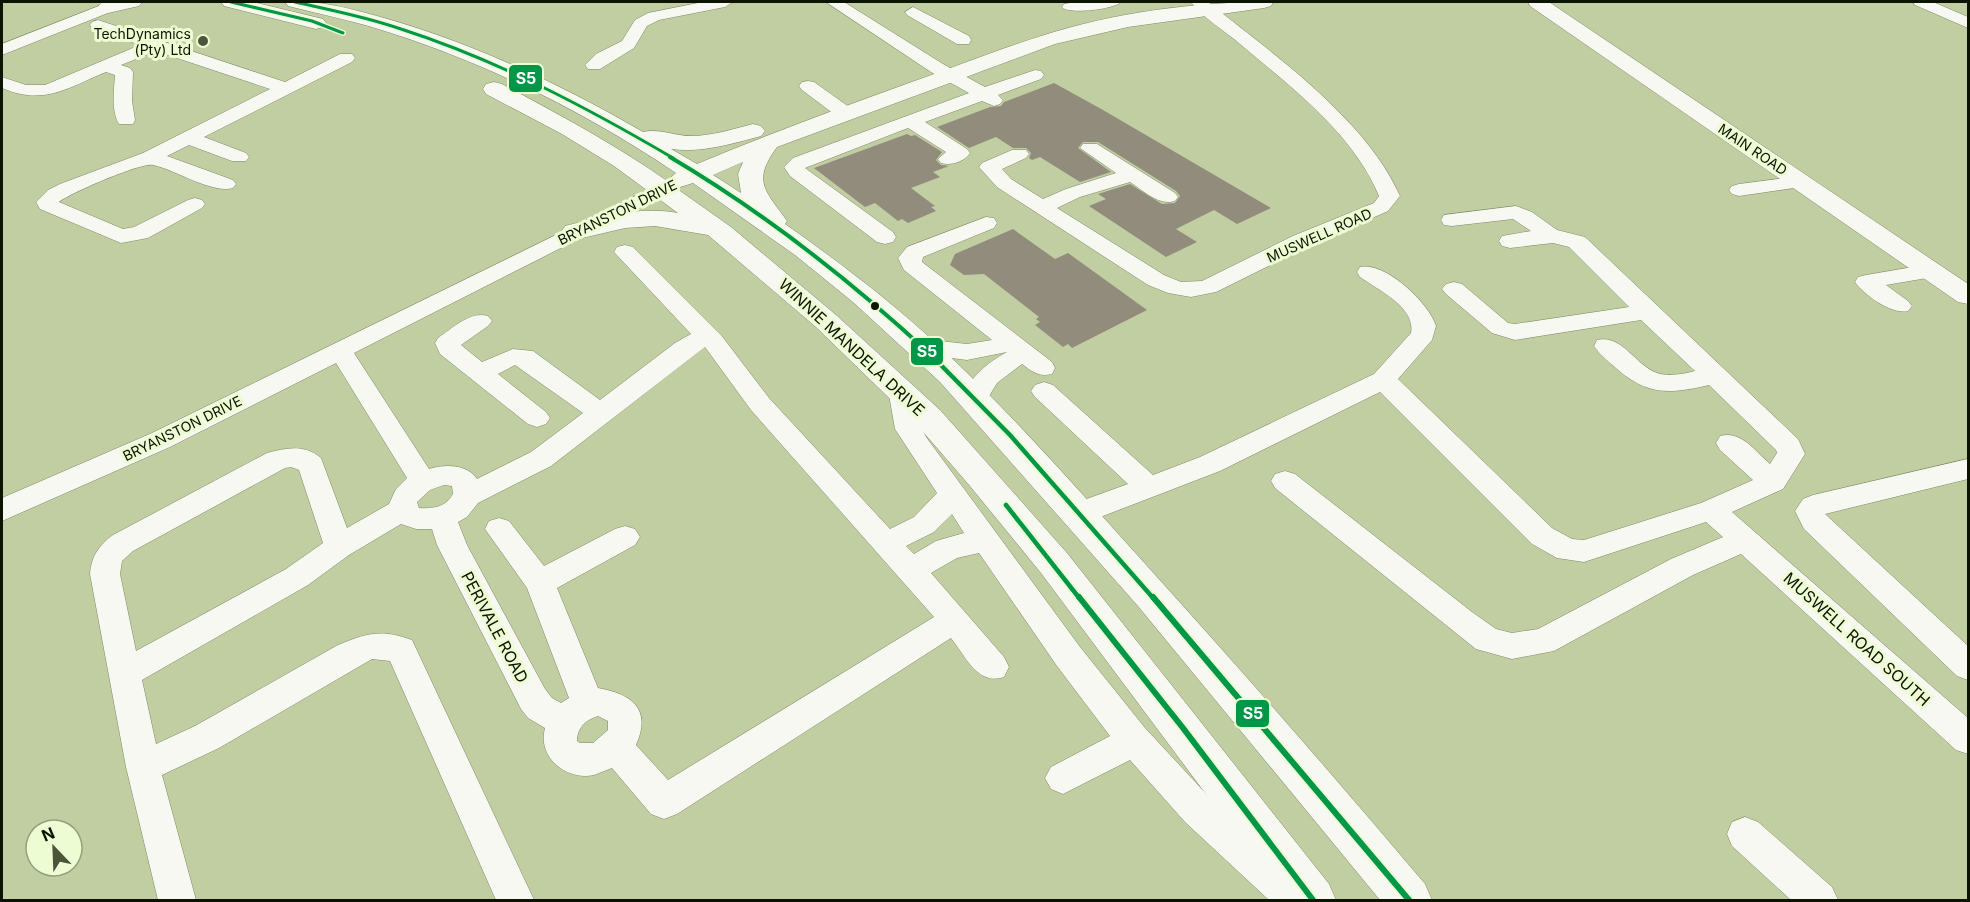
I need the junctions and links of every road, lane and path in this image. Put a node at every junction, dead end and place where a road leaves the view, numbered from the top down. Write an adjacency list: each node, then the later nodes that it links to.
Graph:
1 (132, 2): 11 (main road)
2 (231, 2): 20 (main road)
3 (295, 2): 38 (main road)
4 (725, 2): 26 (street)
5 (834, 2): 19 (street)
6 (1113, 2): 13 (street)
7 (1264, 2): 12 (main road, BRYANSTON DRIVE)
8 (1537, 2): 48 (main road, MAIN ROAD)
9 (1562, 2): 64 (main road, MAIN ROAD)
10 (1921, 2): 16 (street)
11 (111, 3): 15 (street)
12 (1202, 4): 29 (main road, BRYANSTON DRIVE); 54 (street, MUSWELL ROAD)
13 (1070, 7)
14 (913, 12): 18 (street)
15 (63, 22): 22 (street); 24 (street)
16 (1968, 23)
17 (98, 25): 23 (street)
18 (939, 26): 19 (street); 21 (street)
19 (893, 39): 29 (street)
20 (365, 40)
21 (963, 40)
22 (2, 44)
23 (154, 45): 27 (street); 33 (street)
24 (2, 50)
25 (346, 58): 33 (street)
26 (594, 65)
27 (106, 66): 31 (street); 36 (street)
28 (449, 70): 50 (main road, WINNIE MANDELA DRIVE)
29 (941, 74): 34 (street); 35 (main road, BRYANSTON DRIVE)
30 (1035, 75): 34 (street)
31 (2, 82)
32 (808, 86): 35 (street)
33 (288, 89): 40 (street)
34 (984, 98): 37 (street)
35 (838, 108): 39 (main road, BRYANSTON DRIVE)
36 (126, 120)
37 (910, 122): 45 (street); 61 (street)
38 (615, 126): 39 (main road); 46 (main road)
39 (766, 135): 46 (main road, BRYANSTON DRIVE); 60 (main road)
40 (188, 138): 43 (street); 44 (street)
41 (1090, 147): 47 (street)
42 (1019, 154): 54 (street, MUSWELL ROAD)
43 (150, 157): 49 (street); 53 (street)
44 (239, 157)
45 (948, 159)
46 (688, 169): 50 (main road, BRYANSTON DRIVE); 60 (main road)
47 (1132, 175): 52 (street); 54 (street)
48 (1801, 182): 51 (street); 65 (main road, MAIN ROAD)
49 (226, 184)
50 (656, 184): 57 (street, BRYANSTON DRIVE); 58 (main road, WINNIE MANDELA DRIVE); 73 (street, BRYANSTON DRIVE)
51 (1739, 190)
52 (1168, 197)
53 (195, 204)
54 (1049, 212)
55 (1452, 220): 59 (street)
56 (986, 223): 76 (street)
57 (574, 232): 58 (main road); 73 (street, BRYANSTON DRIVE)
58 (722, 232): 80 (main road, WINNIE MANDELA DRIVE)
59 (1550, 235): 62 (street); 70 (street)
60 (787, 236): 75 (main road)
61 (885, 237)
62 (1510, 241)
63 (625, 252): 72 (street)
64 (1968, 270)
65 (1931, 271): 68 (main road, MAIN ROAD); 69 (street)
66 (1368, 272): 79 (street)
67 (1454, 290): 70 (street)
68 (1968, 296)
69 (1900, 306)
70 (1644, 312): 78 (street)
71 (480, 321): 77 (street)
72 (706, 336): 82 (street); 101 (street)
73 (344, 339): 86 (street); 92 (street, BRYANSTON DRIVE); 94 (street, BRYANSTON DRIVE)
74 (1606, 346): 78 (street)
75 (922, 347): 76 (street); 81 (main road)
76 (1031, 363): 81 (street); 89 (street)
77 (481, 374): 82 (street); 83 (street)
78 (1715, 375): 88 (street)
79 (1383, 380): 89 (street); 95 (street)
80 (902, 395): 90 (street); 120 (main road, WINNIE MANDELA DRIVE)
81 (974, 400): 96 (main road)
82 (601, 414): 91 (street)
83 (537, 418)
84 (1729, 443): 88 (street)
85 (1968, 469): 107 (street)
86 (423, 481): 91 (street); 93 (street)
87 (1285, 481): 100 (street)
88 (1773, 482): 95 (street)
89 (1149, 487): 96 (street)
90 (952, 492): 101 (street); 102 (street)
91 (467, 496): 97 (street)
92 (2, 500)
93 (404, 509): 97 (street); 103 (street)
94 (2, 510)
95 (1711, 510): 100 (street, MUSWELL ROAD SOUTH)
96 (1080, 513): 121 (main road)
97 (442, 517): 110 (street, PERIVALE ROAD)
98 (499, 529): 105 (street)
99 (625, 537): 105 (street)
100 (1746, 540): 111 (street, MUSWELL ROAD SOUTH)
101 (885, 542): 104 (street)
102 (987, 542): 104 (street); 112 (street)
103 (339, 547): 109 (street); 109 (street)
104 (912, 572): 106 (street)
105 (540, 583): 110 (street)
106 (955, 620): 108 (street); 113 (street)
107 (1968, 666)
108 (993, 667)
109 (126, 673): 114 (street)
110 (576, 713): 113 (street); 113 (street)
111 (1961, 723)
112 (1135, 740): 115 (street); 119 (street)
113 (616, 748)
114 (143, 767): 117 (street); 118 (street)
115 (1063, 778)
116 (1745, 834): 122 (street)
117 (177, 900)
118 (514, 900)
119 (1296, 900)
120 (1313, 900)
121 (1409, 900)
122 (1819, 900)

